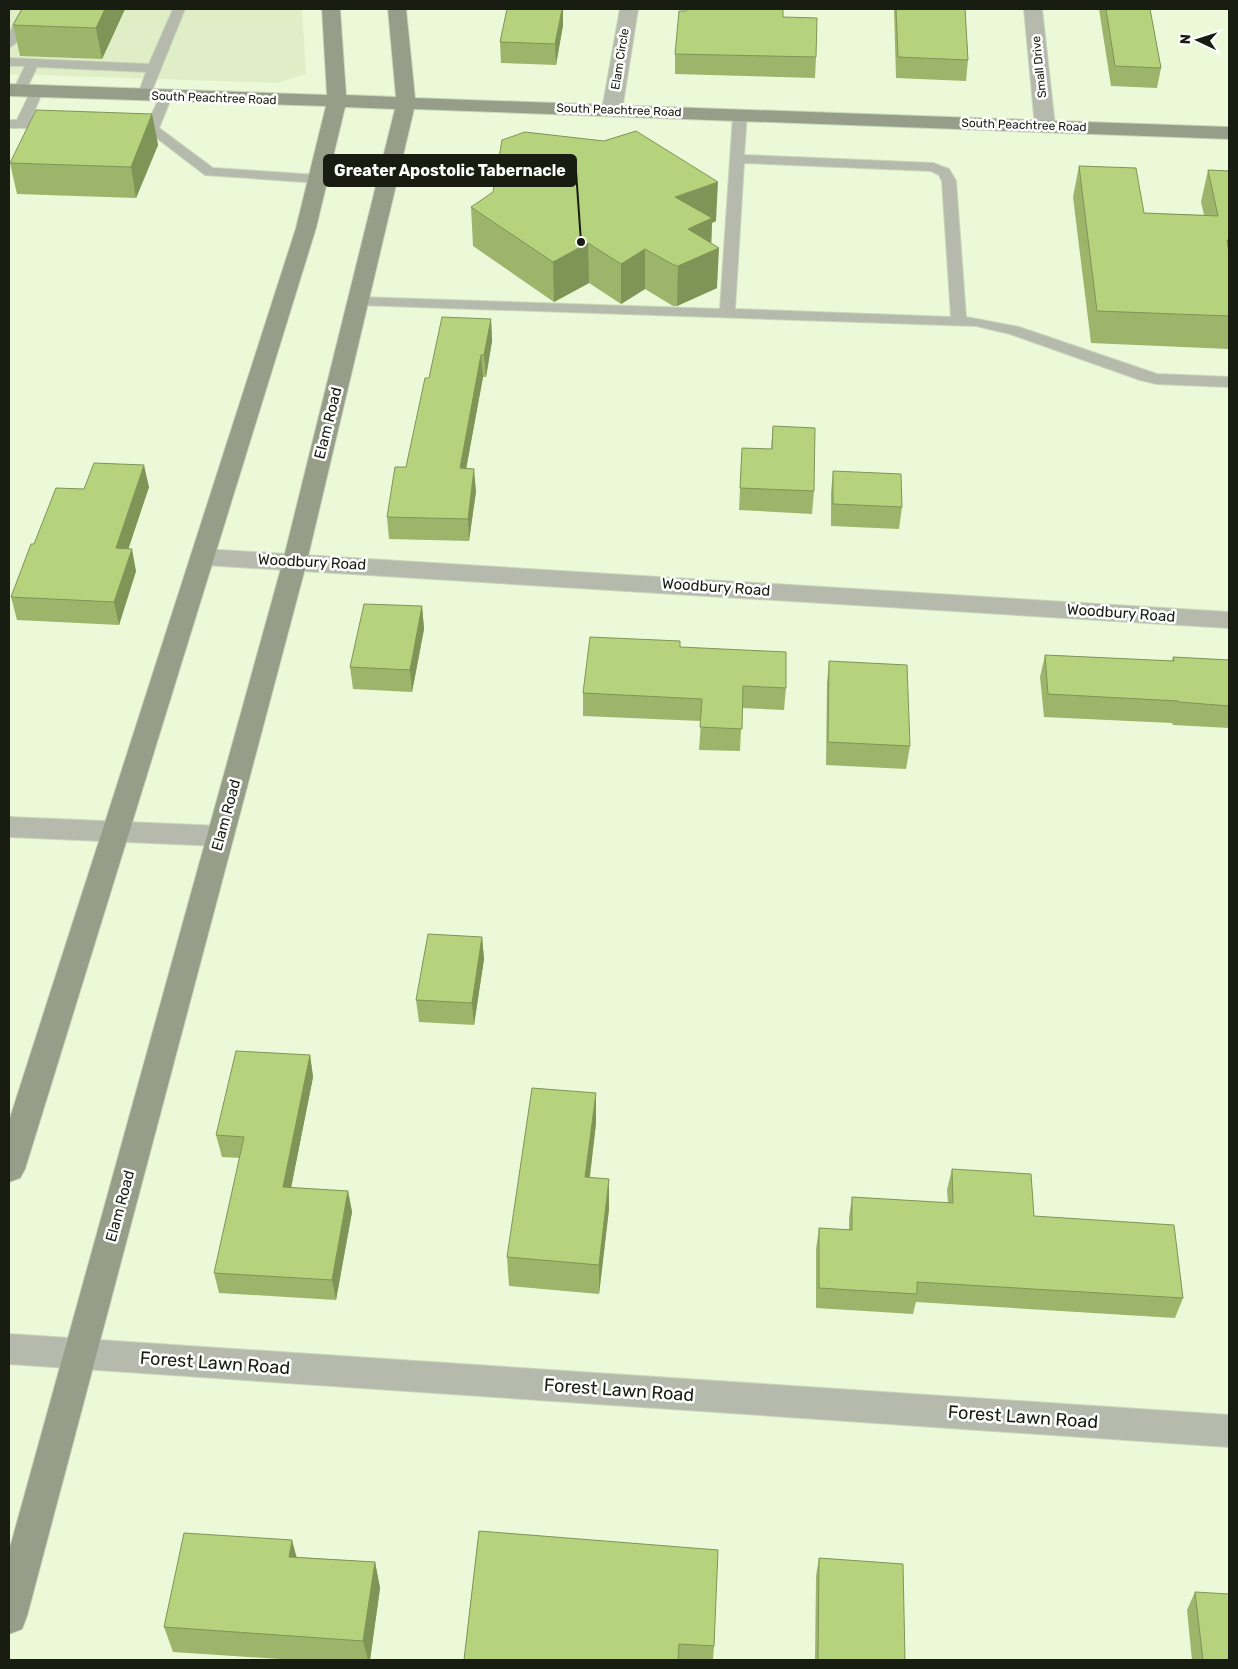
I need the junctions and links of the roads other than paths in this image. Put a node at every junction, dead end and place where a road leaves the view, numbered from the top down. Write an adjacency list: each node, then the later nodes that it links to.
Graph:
1 (28, 9): 7 (lane)
2 (179, 9): 10 (lane)
3 (331, 9): 14 (main road)
4 (397, 9): 15 (main road, Elam Road)
5 (629, 9): 16 (street, Elam Circle)
6 (1033, 9): 20 (street, Small Drive)
7 (9, 44)
8 (9, 62): 9 (lane)
9 (33, 63): 10 (lane); 11 (lane)
10 (154, 68): 12 (lane)
11 (22, 91): 12 (main road, South Peachtree Road); 18 (lane)
12 (144, 95): 13 (main road, South Peachtree Road)
13 (166, 96): 14 (main road, South Peachtree Road); 23 (lane)
14 (337, 102): 15 (main road, South Peachtree Road); 23 (main road)
15 (406, 104): 16 (main road, South Peachtree Road); 24 (main road, Elam Road)
16 (612, 110): 17 (main road, South Peachtree Road)
17 (740, 115): 20 (main road, South Peachtree Road); 22 (lane)
18 (15, 124): 19 (lane)
19 (68, 126)
20 (1046, 126): 21 (main road, South Peachtree Road)
21 (1229, 133)
22 (737, 159): 25 (lane); 26 (lane)
23 (318, 179): 28 (main road)
24 (358, 301): 25 (lane); 29 (main road, Elam Road)
25 (727, 314): 26 (lane)
26 (959, 322): 27 (lane)
27 (1229, 382)
28 (204, 556): 29 (street, Woodbury Road); 32 (main road)
29 (295, 561): 30 (street, Woodbury Road); 33 (main road, Elam Road)
30 (1229, 620)
31 (9, 827): 32 (street)
32 (114, 832): 33 (street); 34 (main road)
33 (220, 836): 36 (main road, Elam Road)
34 (9, 1169)
35 (9, 1349): 36 (street, Forest Lawn Road)
36 (80, 1354): 37 (street, Forest Lawn Road); 38 (main road, Elam Road)
37 (1229, 1431)
38 (9, 1616)

